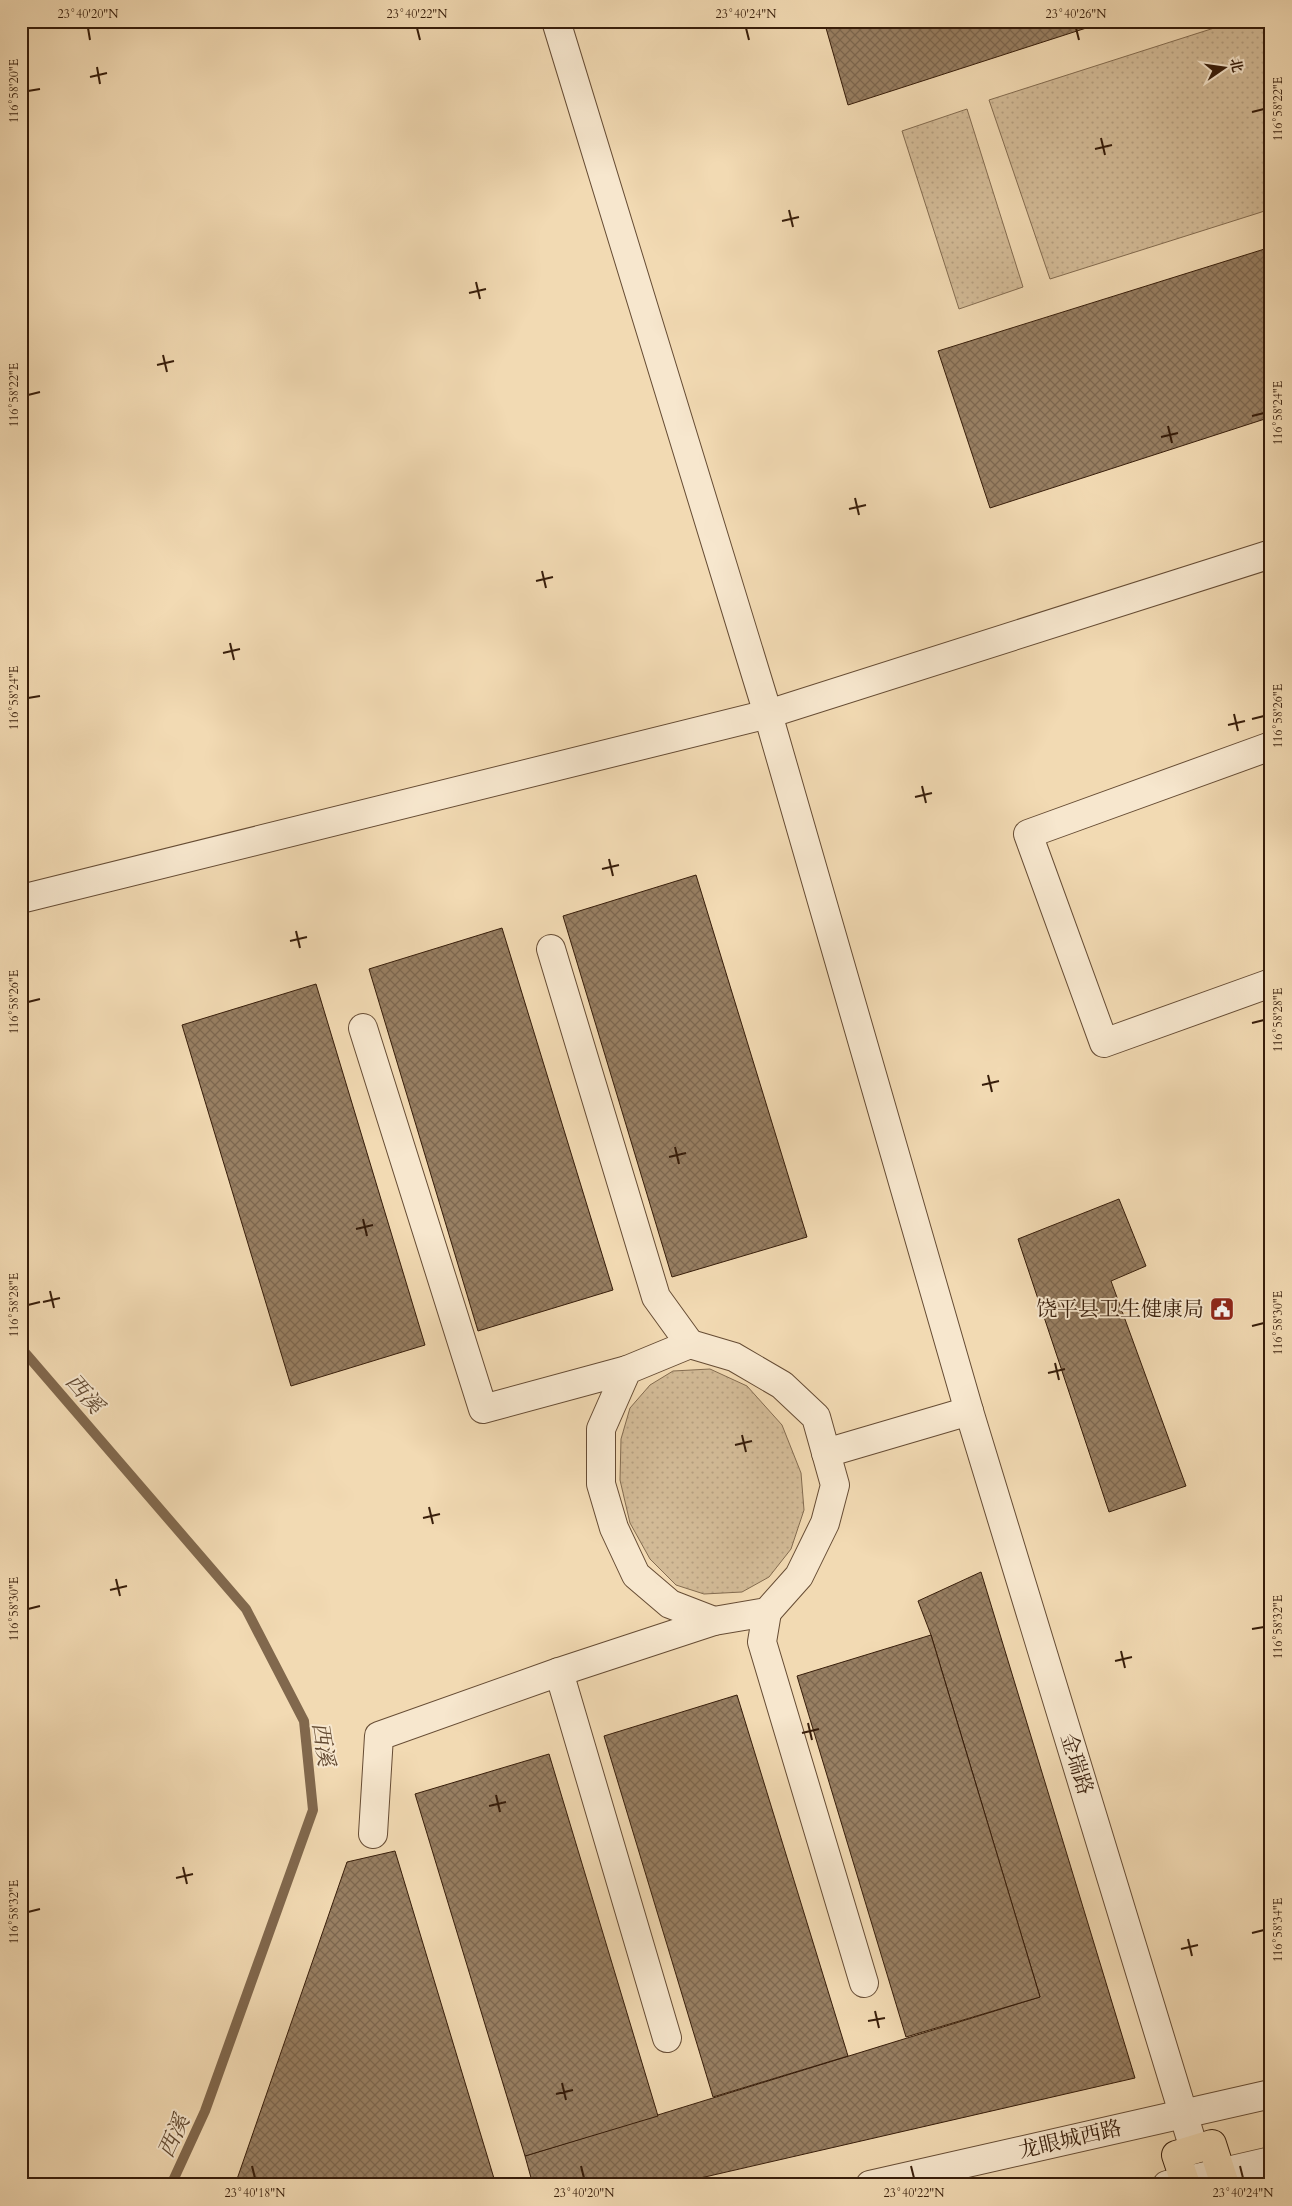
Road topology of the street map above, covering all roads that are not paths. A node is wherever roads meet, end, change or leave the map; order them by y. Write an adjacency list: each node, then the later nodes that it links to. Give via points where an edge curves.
1 (556, 21): 3 (street, 金瑞路)
2 (1271, 554): 3 (street)
3 (768, 714): 5 (street); 11 (street, 金瑞路)
4 (1271, 746): 7 (street, via 1028,834 1104,1043)
5 (21, 899)
6 (550, 949): 9 (street, via 656,1297)
7 (1271, 983)
8 (363, 1028): 10 (street, via 483,1409)
9 (690, 1344): 10 (street); 12 (street, via 734,1357 782,1385 816,1417)
10 (627, 1370): 14 (street, via 601,1429 601,1484 614,1528 636,1575 670,1604)
11 (969, 1411): 12 (street); 20 (street, 金瑞路)
12 (826, 1453): 13 (street, via 836,1485 825,1523 799,1576)
13 (767, 1612): 14 (street); 17 (street, via 762,1642)
14 (714, 1621): 15 (street)
15 (559, 1672): 16 (street, via 379,1736); 18 (street)
16 (373, 1834)
17 (864, 1983)
18 (667, 2038)
19 (1271, 2094): 22 (street, 龙眼城西路)
20 (1194, 2149): 24 (main road, via 1176,2155); 25 (main road, via 1212,2144)
21 (1271, 2162): 23 (street)
22 (870, 2185)
23 (1167, 2185)
24 (1186, 2185)
25 (1225, 2185)

